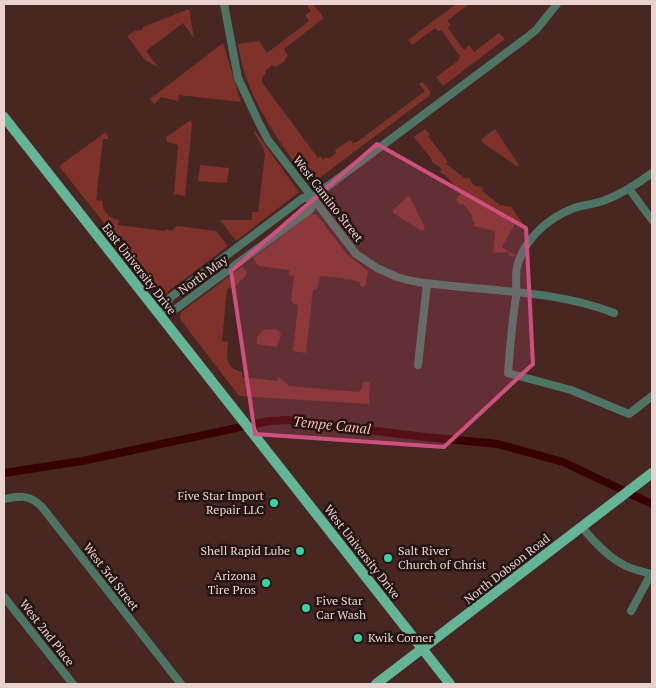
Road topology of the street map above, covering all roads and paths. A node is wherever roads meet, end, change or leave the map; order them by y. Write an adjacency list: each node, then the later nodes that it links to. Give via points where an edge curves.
1 (224, 4): 6 (street, West Camino Street, via 236,70 244,93 268,140)
2 (557, 4): 6 (street, North May, via 526,38)
3 (4, 117): 11 (main road, East University Drive)
4 (652, 173): 5 (street)
5 (630, 190): 7 (street); 9 (street, via 601,202 574,208 546,224 524,250 517,267)
6 (312, 198): 8 (street, West Camino Street, via 356,254 397,277); 11 (street, North May, via 303,198 178,292); 11 (street, North May, via 311,209 177,308)
7 (652, 220)
8 (427, 284): 9 (street, West Camino Street); 12 (street)
9 (516, 292): 10 (street, West Camino Street, via 581,302); 13 (street, via 508,373 571,390 629,414)
10 (614, 313)
11 (159, 315): 14 (main road, East University Drive)
12 (418, 365)
13 (652, 396)
14 (255, 436): 21 (main road, West University Drive)
15 (652, 473): 17 (main road, North Dobson Road)
16 (4, 499): 23 (street, West 3rd Street, via 27,497 42,507)
17 (582, 527): 18 (street, via 615,559); 21 (main road, North Dobson Road)
18 (652, 574): 20 (street)
19 (4, 597): 22 (street, West 2nd Place)
20 (631, 611)
21 (422, 650): 24 (main road, North Dobson Road); 25 (main road, West University Drive)
22 (73, 684)
23 (181, 684)
24 (376, 684)
25 (450, 684)

